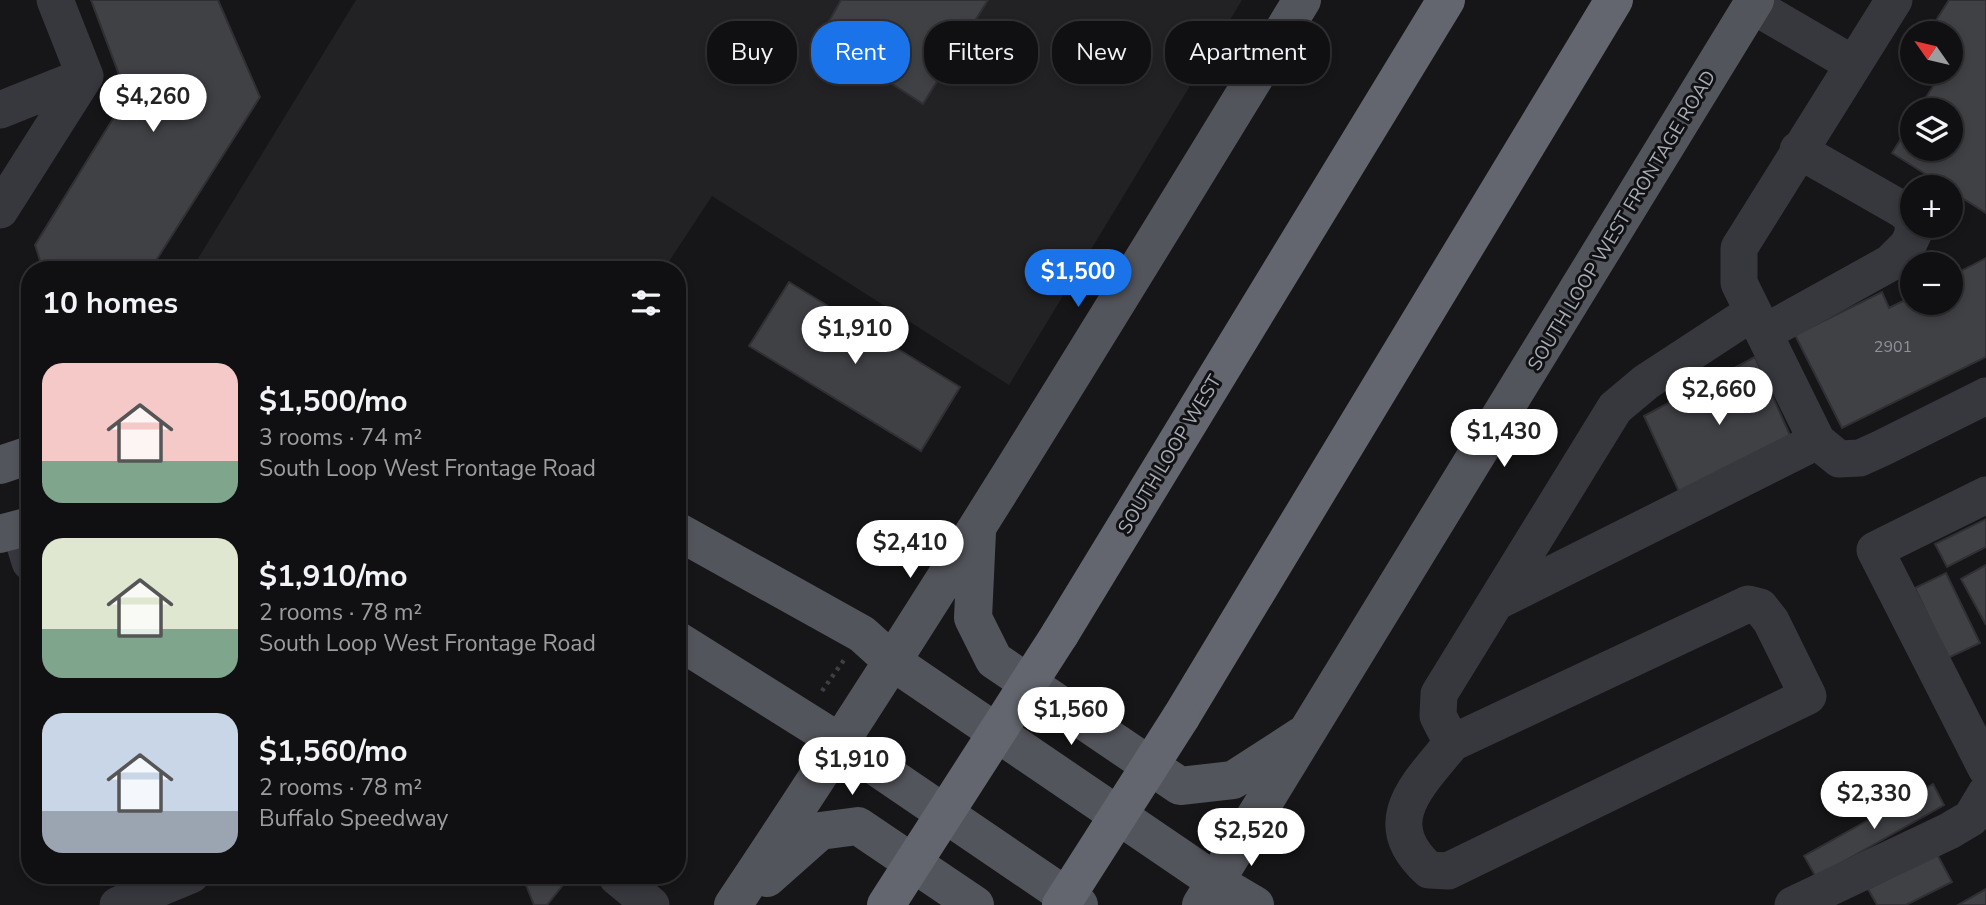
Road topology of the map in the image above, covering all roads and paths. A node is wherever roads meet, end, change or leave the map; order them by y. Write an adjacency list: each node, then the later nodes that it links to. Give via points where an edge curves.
1 (55, 0): 10 (lane)
2 (1302, 0): 24 (main road)
3 (1427, 0): 11 (highway)
4 (1446, 0): 11 (highway, SOUTH LOOP WEST)
5 (1614, 0): 17 (highway)
6 (1641, 0): 17 (highway)
7 (1894, 0): 9 (lane)
8 (1753, 2): 9 (lane); 31 (main road, SOUTH LOOP WEST FRONTAGE ROAD)
9 (1853, 64): 13 (lane)
10 (85, 76): 12 (lane); 15 (lane)
11 (1381, 105): 42 (highway, SOUTH LOOP WEST, bridge, via 1060,634)
12 (0, 110)
13 (1798, 150): 14 (lane); 18 (lane, via 1739,248 1739,283)
14 (1900, 208)
15 (0, 211)
16 (1911, 238): 18 (lane, via 1890,263)
17 (1460, 254): 44 (highway, bridge, via 1181,718)
18 (1758, 322): 20 (lane); 26 (lane, via 1646,382 1615,408)
19 (1986, 396): 20 (lane, via 1860,458 1839,459)
20 (1817, 442): 26 (lane)
21 (21, 458): 22 (main road)
22 (0, 465)
23 (1986, 495): 34 (lane, via 1875,550)
24 (977, 530): 29 (main road); 31 (main road, via 973,618 994,660 1180,786 1233,780)
25 (686, 536): 29 (main road, via 862,634)
26 (1496, 602): 33 (lane, via 1439,694 1438,716)
27 (686, 646): 32 (main road)
28 (845, 659): 30 (path)
29 (893, 663): 32 (main road); 38 (main road)
30 (822, 691)
31 (1311, 730): 38 (main road, SOUTH LOOP WEST FRONTAGE ROAD)
32 (842, 743): 41 (main road); 45 (main road)
33 (1452, 743): 33 (lane, via 1748,604 1760,607 1771,621 1808,696 1448,871 1429,870 1413,856 1402,824 1406,804)
34 (1986, 768)
35 (1986, 793): 47 (lane, via 1971,818 1949,831)
36 (169, 884): 39 (lane)
37 (626, 884): 40 (lane)
38 (1209, 893): 46 (main road)
39 (118, 905)
40 (651, 905)
41 (735, 905): 43 (main road, via 820,831 858,827)
42 (886, 905)
43 (975, 905)
44 (1061, 905)
45 (1079, 905)
46 (1255, 905)
47 (1793, 905)

